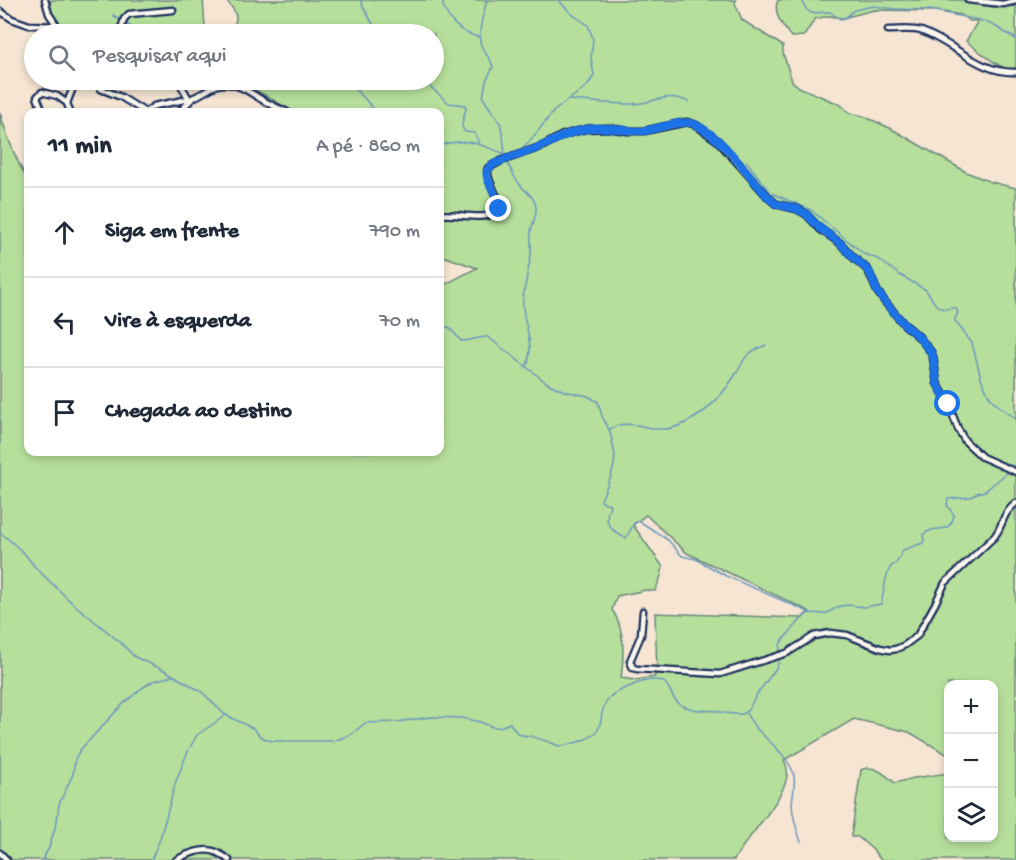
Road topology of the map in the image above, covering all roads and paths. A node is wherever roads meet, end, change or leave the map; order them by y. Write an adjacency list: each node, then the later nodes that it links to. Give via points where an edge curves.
1 (45, 0): 7 (street)
2 (969, 0): 3 (street, via 1003,4)
3 (1016, 1)
4 (173, 10): 8 (street, via 129,14)
5 (0, 11): 6 (street)
6 (24, 24)
7 (56, 24)
8 (123, 24)
9 (888, 30): 10 (street, via 918,31 981,63)
10 (1016, 72)
11 (72, 90): 17 (street)
12 (104, 90): 20 (street)
13 (183, 90): 16 (street)
14 (208, 90): 16 (street)
15 (247, 90): 23 (street)
16 (191, 99): 21 (street); 22 (street)
17 (67, 103): 18 (street, via 42,92 37,97); 19 (street)
18 (41, 108)
19 (69, 108)
20 (139, 108)
21 (151, 108)
22 (183, 108)
23 (279, 108)
24 (444, 214): 25 (street, via 495,213 499,204 488,179 488,168 563,135 586,129 644,131 692,123 718,141 776,204 806,214 868,270 885,302 931,352 937,383 965,441 982,457)
25 (1016, 472)
26 (1016, 503): 27 (street, via 1006,512 995,536 945,583 917,636 896,649 830,633 814,636 787,653 720,674 637,669 630,661 641,634)
27 (642, 611)
28 (0, 853): 29 (street)
29 (7, 860)
30 (176, 860): 31 (street, via 192,852 213,850)
31 (229, 860)

